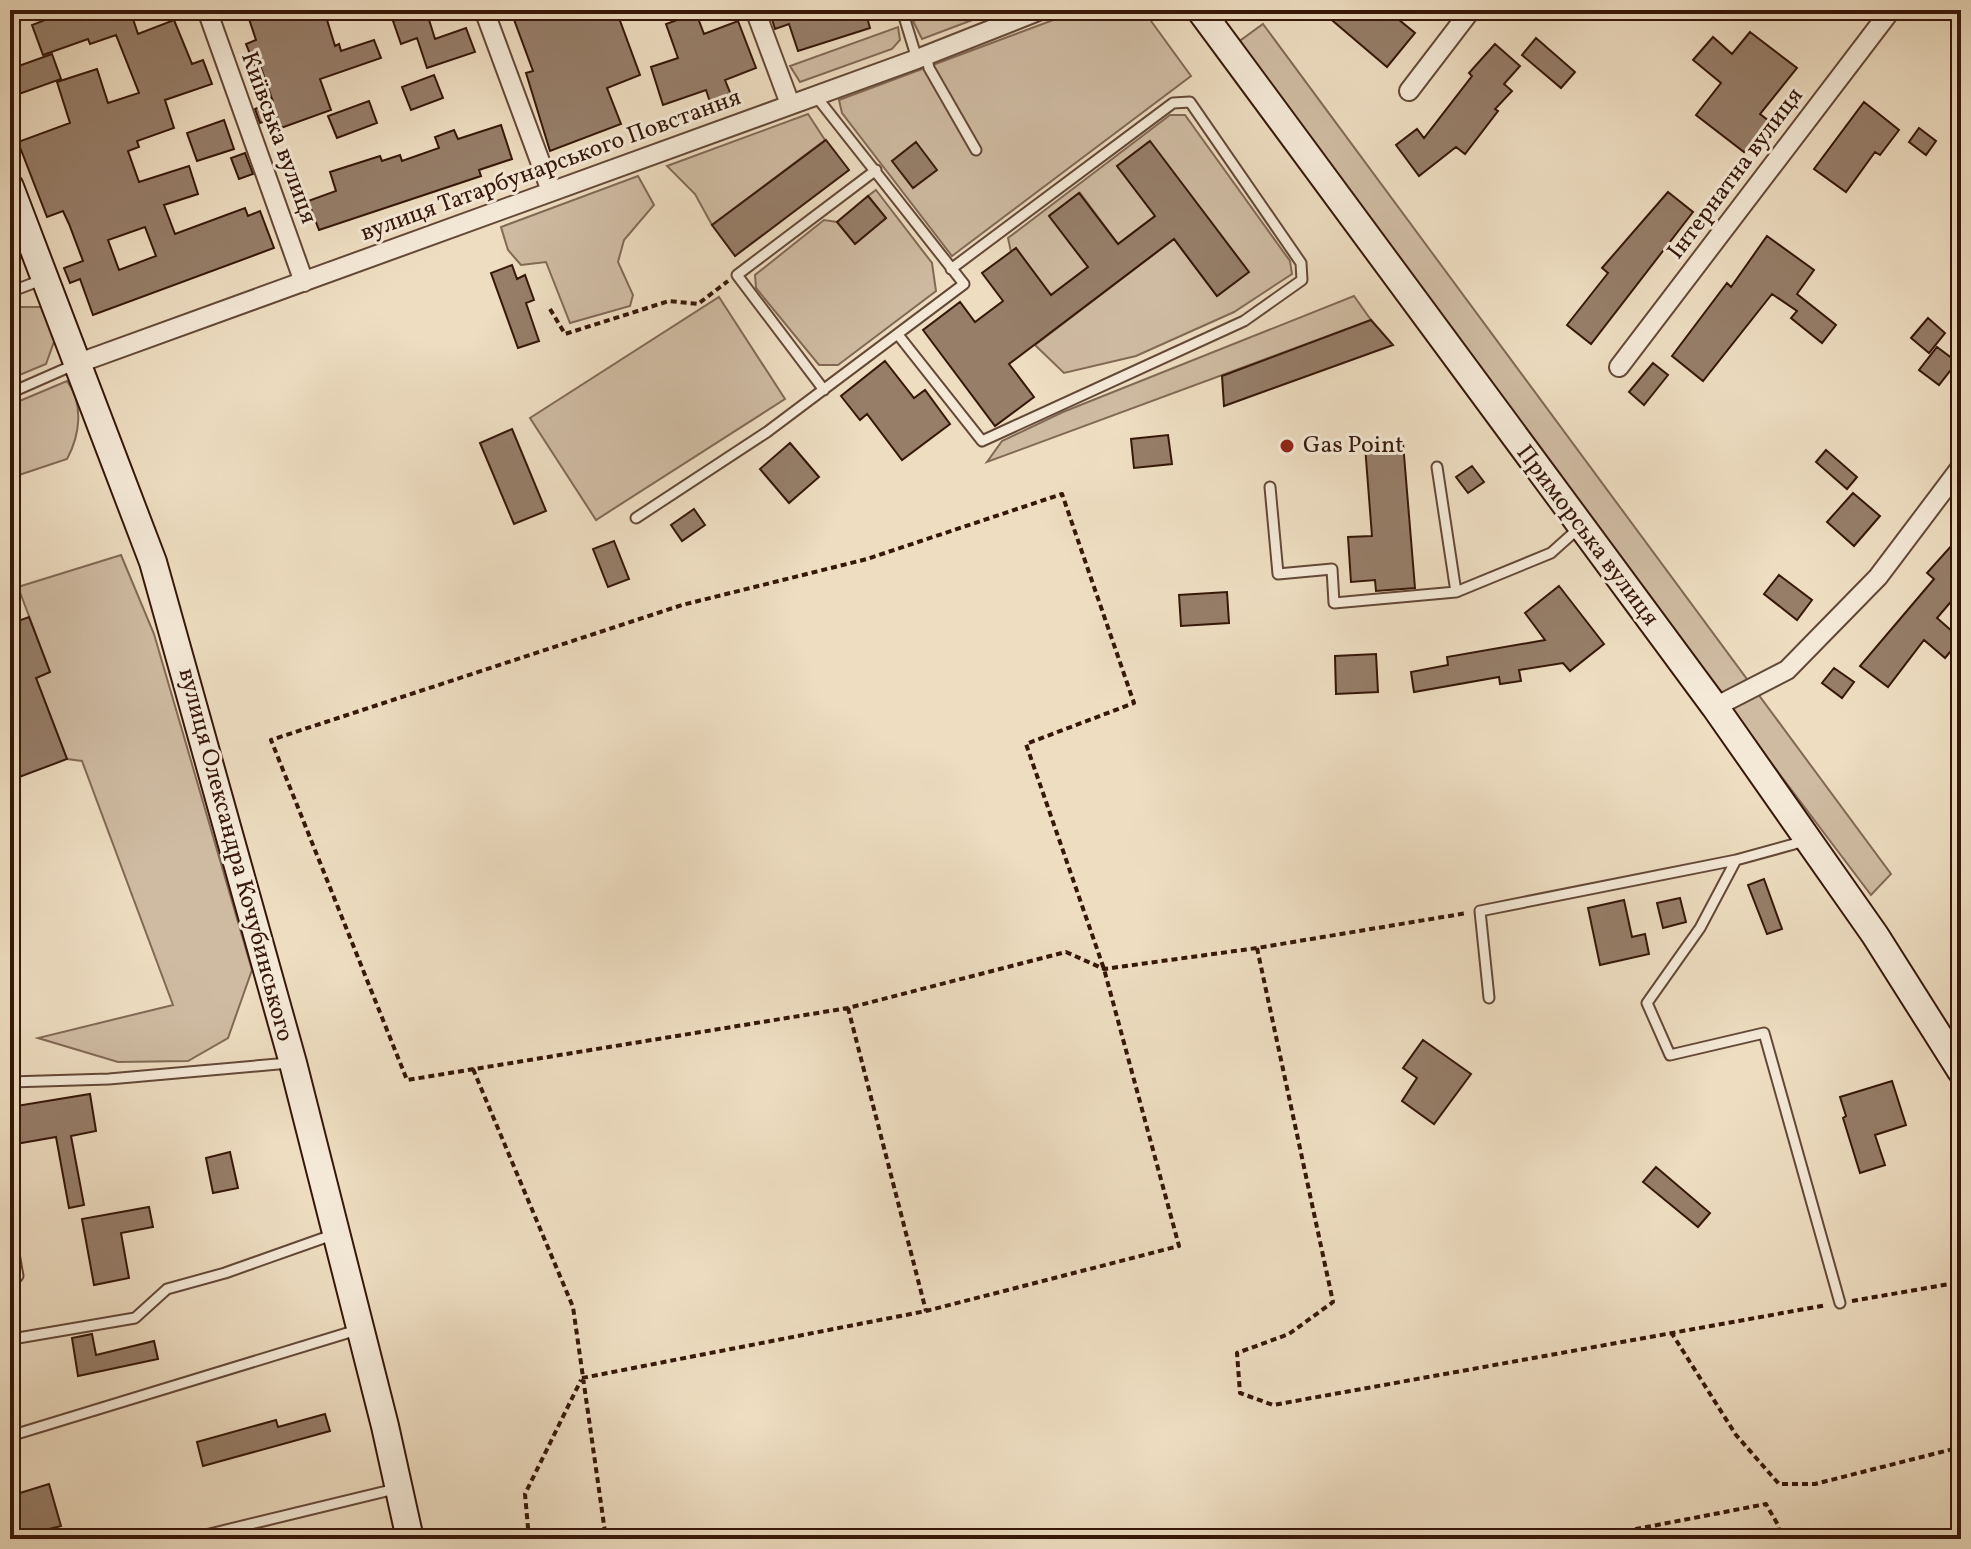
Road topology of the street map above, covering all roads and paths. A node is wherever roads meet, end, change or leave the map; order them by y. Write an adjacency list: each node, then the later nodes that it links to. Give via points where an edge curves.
1 (207, 10): 20 (street, Київська вулиця)
2 (484, 10): 16 (street)
3 (755, 10): 12 (street)
4 (902, 10): 9 (lane)
5 (1041, 10): 9 (street, вулиця Татарбунарського Повстання)
6 (1200, 10): 32 (street, Приморська вулиця)
7 (1471, 10): 10 (street)
8 (1891, 10): 25 (street, Інтернатна вулиця)
9 (922, 57): 11 (street, вулиця Татарбунарського Повстання); 13 (lane)
10 (1409, 91)
11 (815, 95): 12 (street, вулиця Татарбунарського Повстання); 14 (lane)
12 (790, 104): 16 (street, вулиця Татарбунарського Повстання)
13 (976, 150)
14 (876, 170): 17 (lane); 18 (lane)
15 (10, 187): 19 (street, вулиця Олександра Кочубинського)
16 (551, 191): 20 (street, вулиця Татарбунарського Повстання)
17 (951, 269): 23 (lane, via 964,284); 23 (lane, via 1173,103 1190,102 1301,263 1302,280 1244,321 982,441)
18 (737, 275): 22 (path, via 698,304 669,301 565,334); 26 (lane)
19 (45, 279): 21 (lane); 24 (street, вулиця Олександра Кочубинського)
20 (304, 282): 24 (street, вулиця Татарбунарського Повстання)
21 (10, 292)
22 (550, 309)
23 (899, 336): 26 (lane)
24 (76, 364): 27 (lane); 43 (street, вулиця Олександра Кочубинського, via 153,562)
25 (1619, 367)
26 (824, 390): 31 (lane)
27 (10, 393)
28 (1437, 467): 33 (lane)
29 (1961, 467): 34 (street, via 1878,577 1787,670)
30 (1270, 487): 33 (lane, via 1278,574 1332,569 1334,603)
31 (636, 518)
32 (1580, 527): 33 (lane, via 1551,553); 34 (street, Приморська вулиця)
33 (1456, 592)
34 (1715, 707): 35 (street, Приморська вулиця)
35 (1808, 840): 36 (lane); 42 (street, Приморська вулиця)
36 (1736, 860): 37 (lane); 51 (lane, via 1700,928 1647,1003 1670,1055 1764,1033)
37 (1480, 911): 38 (path); 40 (lane)
38 (1257, 948): 39 (path); 54 (path, via 1333,1302 1289,1334 1237,1353 1240,1393 1273,1405)
39 (1104, 969): 41 (path, via 1066,952); 44 (path, via 1026,744 1134,703 1062,494 867,559 682,605 271,740 407,1080); 52 (path, via 1179,1246)
40 (1489, 998)
41 (848, 1008): 44 (path); 52 (path)
42 (1954, 1039): 45 (street, Приморська вулиця)
43 (293, 1063): 46 (lane); 48 (street, вулиця Олександра Кочубинського)
44 (473, 1069): 56 (path, via 573,1307)
45 (1961, 1071)
46 (10, 1082)
47 (10, 1231): 50 (lane, via 18,1276)
48 (335, 1234): 53 (street, вулиця Олександра Кочубинського); 55 (lane, via 167,1289 135,1318 18,1338)
49 (1961, 1282): 51 (path)
50 (10, 1285)
51 (1840, 1303): 54 (path)
52 (926, 1311): 56 (path)
53 (360, 1329): 57 (lane); 59 (street, вулиця Олександра Кочубинського)
54 (1671, 1332): 58 (path, via 1736,1435 1779,1484 1815,1484)
55 (10, 1333)
56 (582, 1378): 62 (path, via 525,1494); 63 (path)
57 (10, 1436)
58 (1961, 1447)
59 (400, 1488): 60 (lane); 61 (street, вулиця Олександра Кочубинського)
60 (189, 1539)
61 (410, 1539)
62 (529, 1539)
63 (606, 1539)
64 (1607, 1539): 65 (path, via 1766,1504)
65 (1781, 1539)

